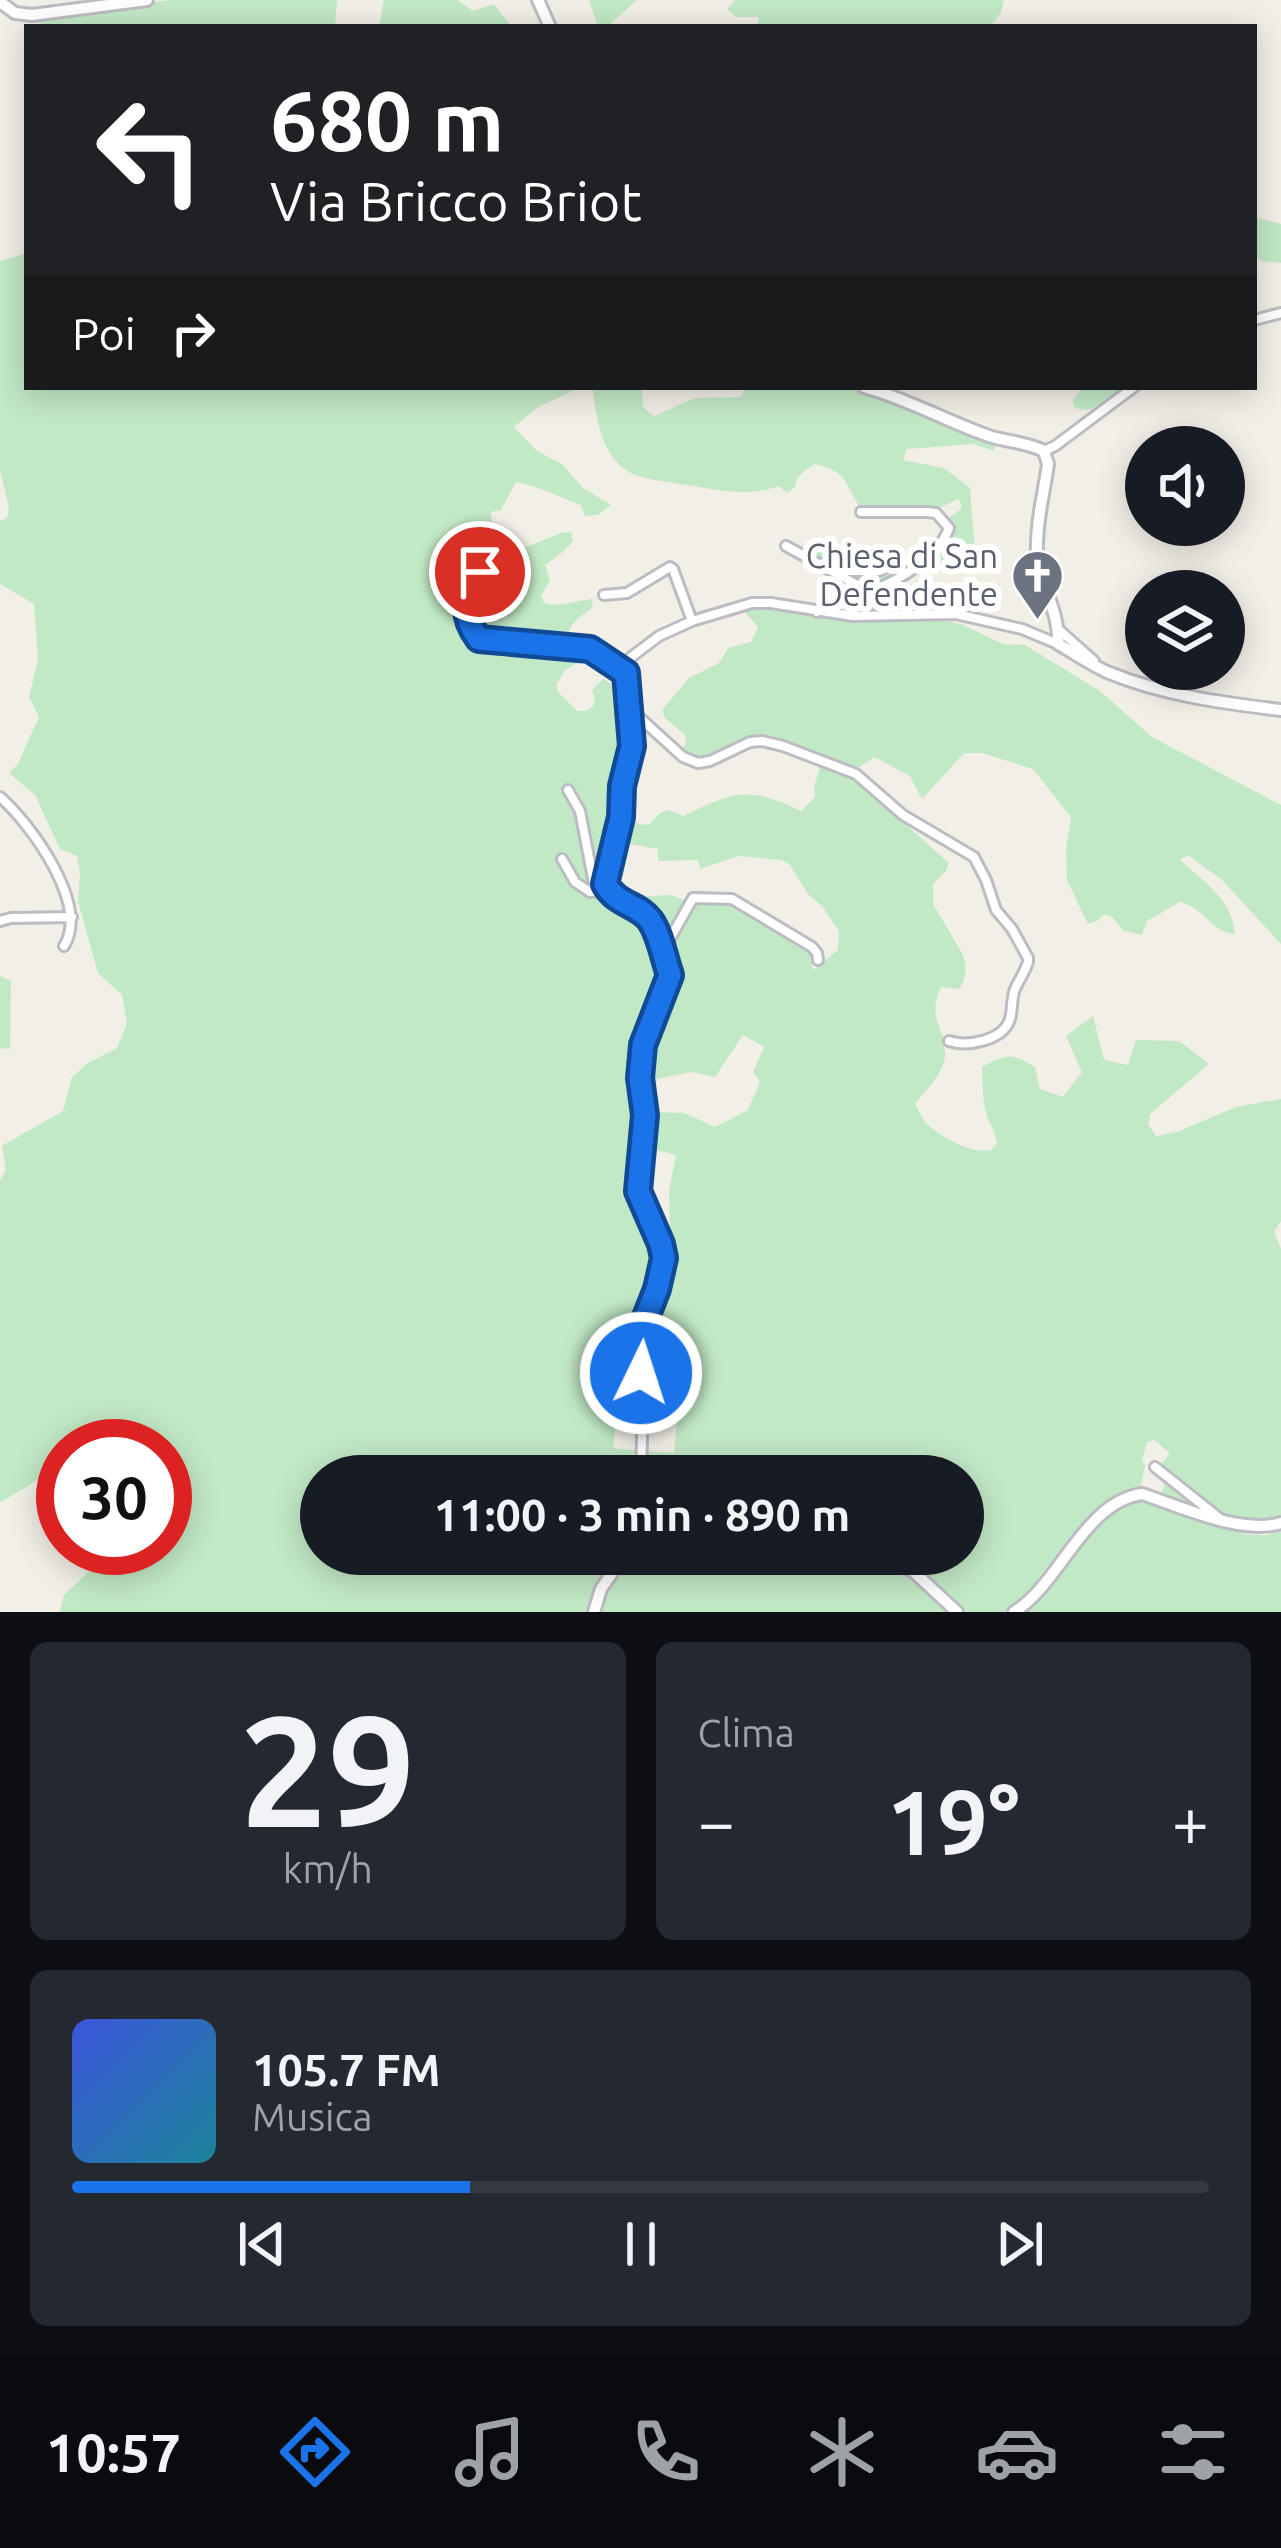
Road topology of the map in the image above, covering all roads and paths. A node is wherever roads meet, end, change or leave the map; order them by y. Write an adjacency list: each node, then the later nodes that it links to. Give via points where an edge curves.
1 (147, 0): 2 (street, via 32,15)
2 (0, 2)
3 (875, 390): 5 (street)
4 (1130, 390): 5 (street)
5 (1043, 452): 15 (street, via 1037,551)
6 (860, 512): 11 (street, via 928,512 949,528 943,544)
7 (496, 542): 18 (street, via 466,596 475,634 590,649)
8 (786, 546): 10 (street)
9 (863, 554): 10 (street, via 892,566)
10 (832, 570): 11 (street)
11 (870, 592): 13 (street, via 861,602)
12 (604, 596): 14 (street, via 627,593 670,567)
13 (816, 612): 14 (street, via 752,603); 16 (street, via 956,614)
14 (692, 621): 18 (street, via 630,658)
15 (1058, 629): 16 (street); 17 (street)
16 (1058, 644): 17 (street)
17 (1104, 670): 19 (street, via 1214,702)
18 (626, 673): 20 (street)
19 (1281, 710)
20 (631, 714): 25 (street, via 605,884); 31 (street, via 698,763 762,741 845,768 974,857 1028,962 1005,1028 974,1044)
21 (568, 790): 24 (street)
22 (0, 797): 26 (street, via 62,881)
23 (562, 859): 24 (street, via 575,882)
24 (597, 891): 25 (street)
25 (612, 895): 29 (street, via 650,921)
26 (72, 917): 27 (street); 28 (street)
27 (0, 921)
28 (64, 946)
29 (662, 952): 30 (street, via 693,898 724,897 812,947); 32 (street, via 670,975 643,1045 640,1078 638,1191 664,1258 637,1340)
30 (818, 960)
31 (949, 1041)
32 (642, 1455)
33 (1156, 1467): 34 (street)
34 (1220, 1519): 35 (street, via 1265,1528); 40 (street, via 1128,1496 1093,1522)
35 (1281, 1523)
36 (611, 1575): 38 (street)
37 (916, 1575): 39 (street)
38 (594, 1612)
39 (957, 1612)
40 (1014, 1612)

